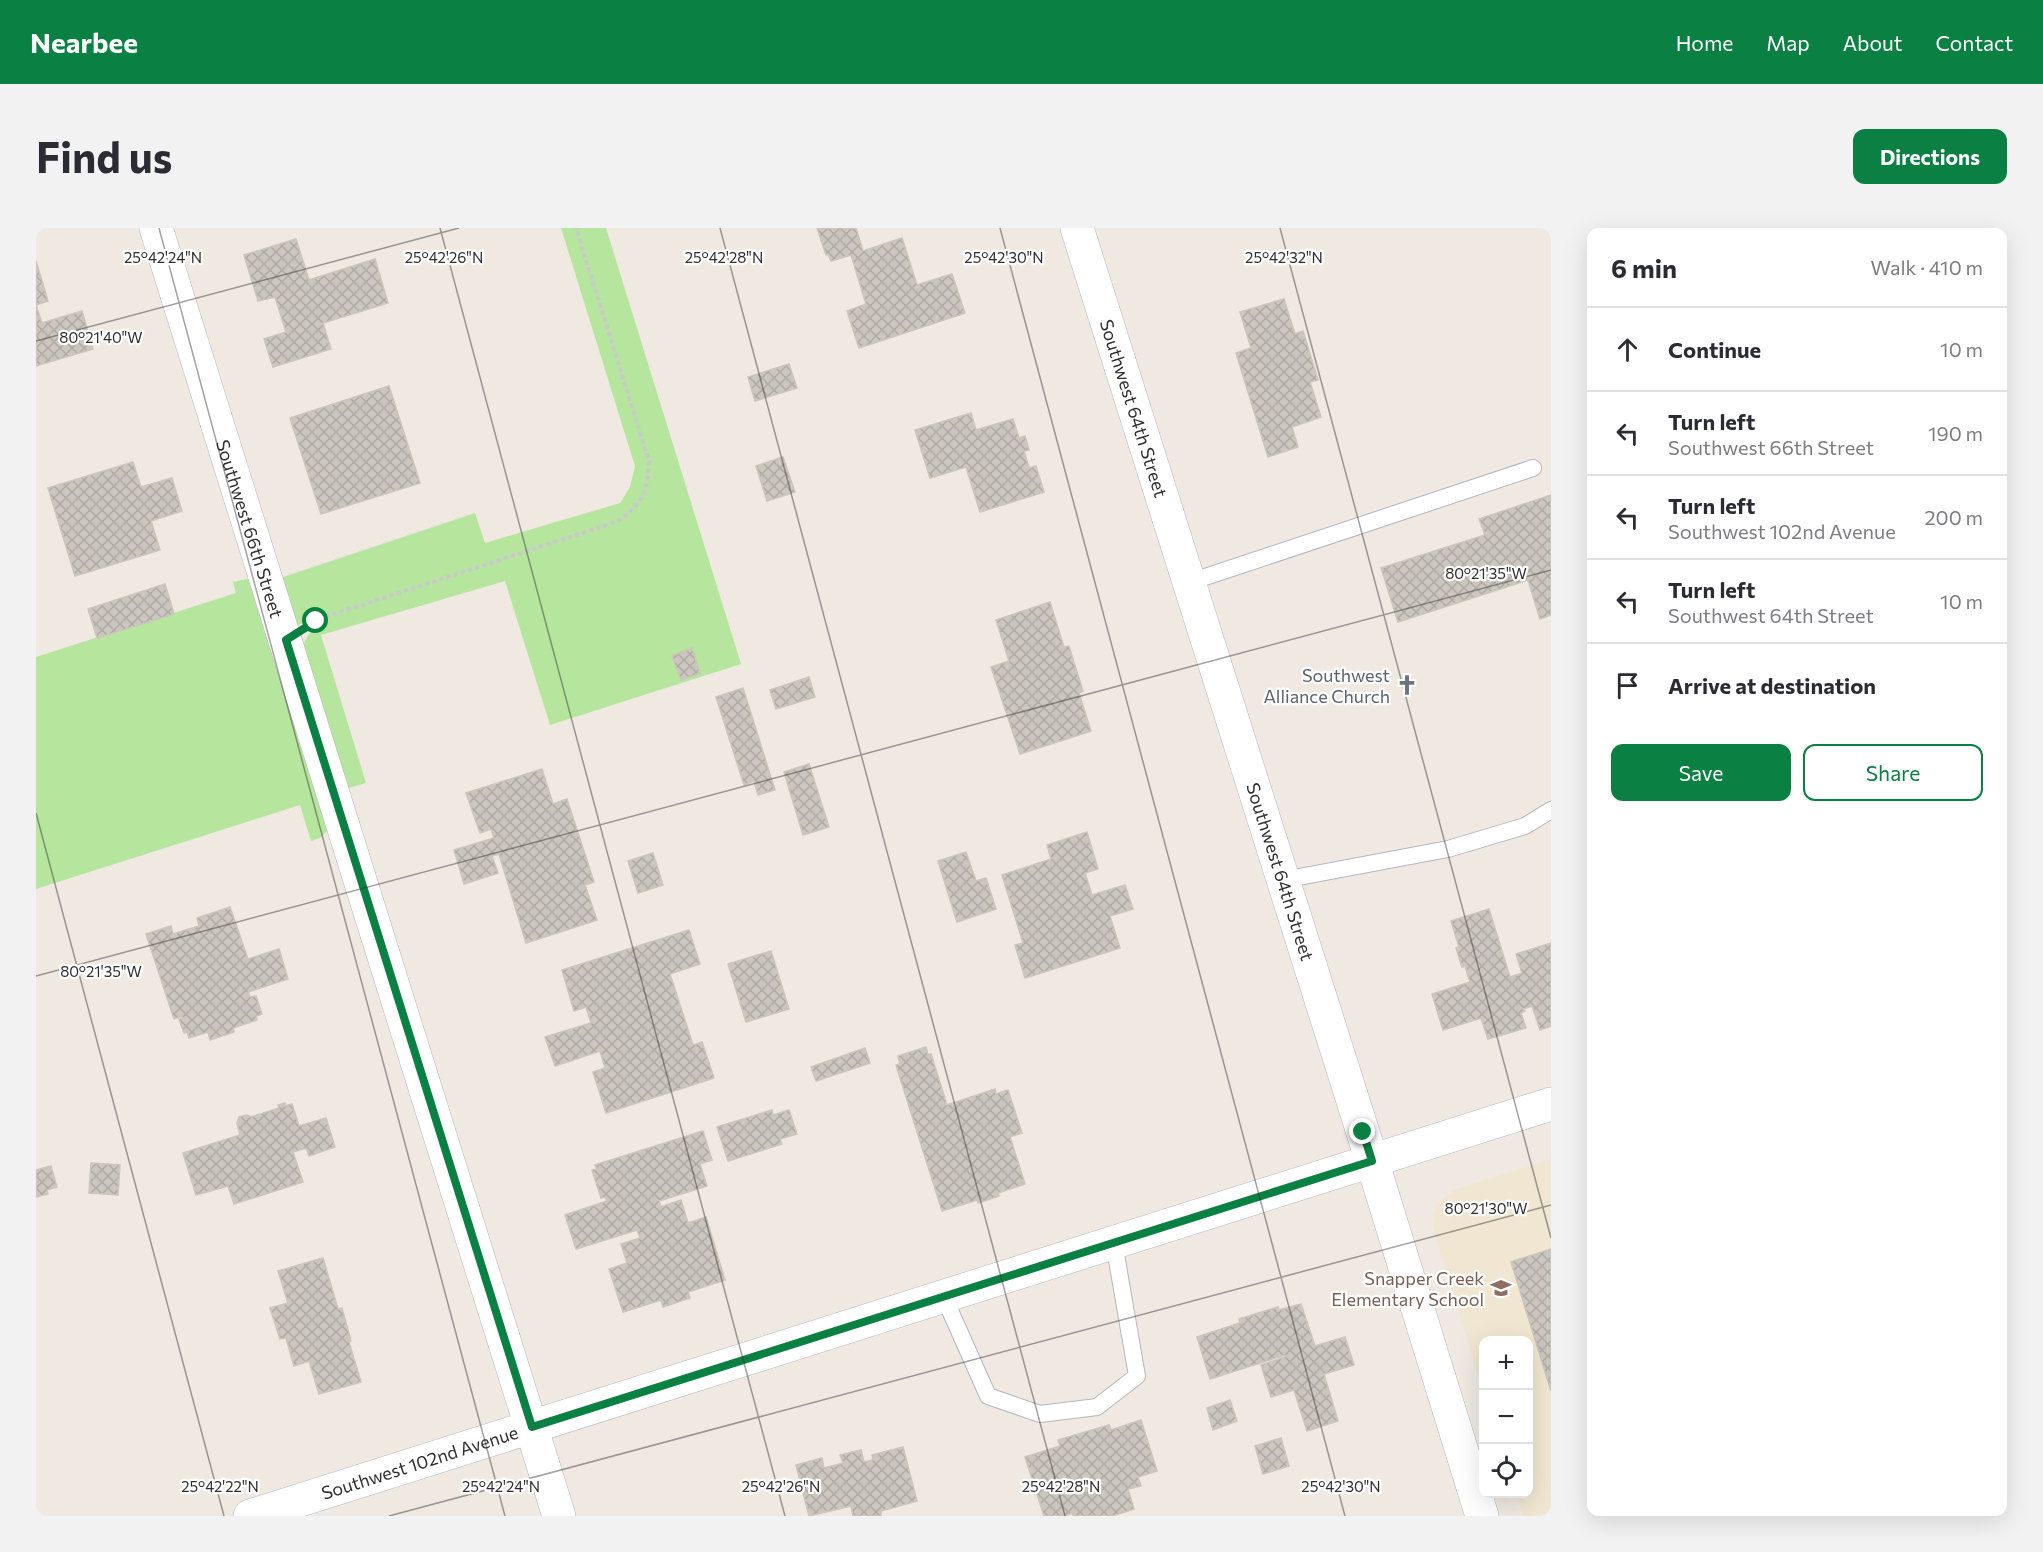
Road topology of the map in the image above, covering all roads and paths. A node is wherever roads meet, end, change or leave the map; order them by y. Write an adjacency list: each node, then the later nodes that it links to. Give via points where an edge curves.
1 (156, 228): 6 (street, Southwest 66th Street)
2 (576, 228): 6 (path, via 649,461 649,483 642,498 631,513 616,522 328,616)
3 (1077, 228): 5 (street, Southwest 64th Street)
4 (1533, 468): 5 (lane)
5 (1190, 582): 8 (street, Southwest 64th Street)
6 (286, 640): 13 (street, Southwest 66th Street)
7 (1551, 810): 8 (lane, via 1525,826 1448,849)
8 (1282, 880): 10 (street, Southwest 64th Street)
9 (1551, 1104): 10 (street, Southwest 102nd Avenue)
10 (1372, 1161): 11 (street, Southwest 102nd Avenue); 16 (street, Southwest 64th Street)
11 (1114, 1243): 12 (street, Southwest 102nd Avenue); 12 (lane, via 1137,1376 1096,1407 1040,1414 988,1396)
12 (944, 1297): 13 (street, Southwest 102nd Avenue)
13 (532, 1427): 14 (street, Southwest 102nd Avenue); 15 (street, Southwest 66th Street)
14 (250, 1516)
15 (559, 1516)
16 (1482, 1516)

